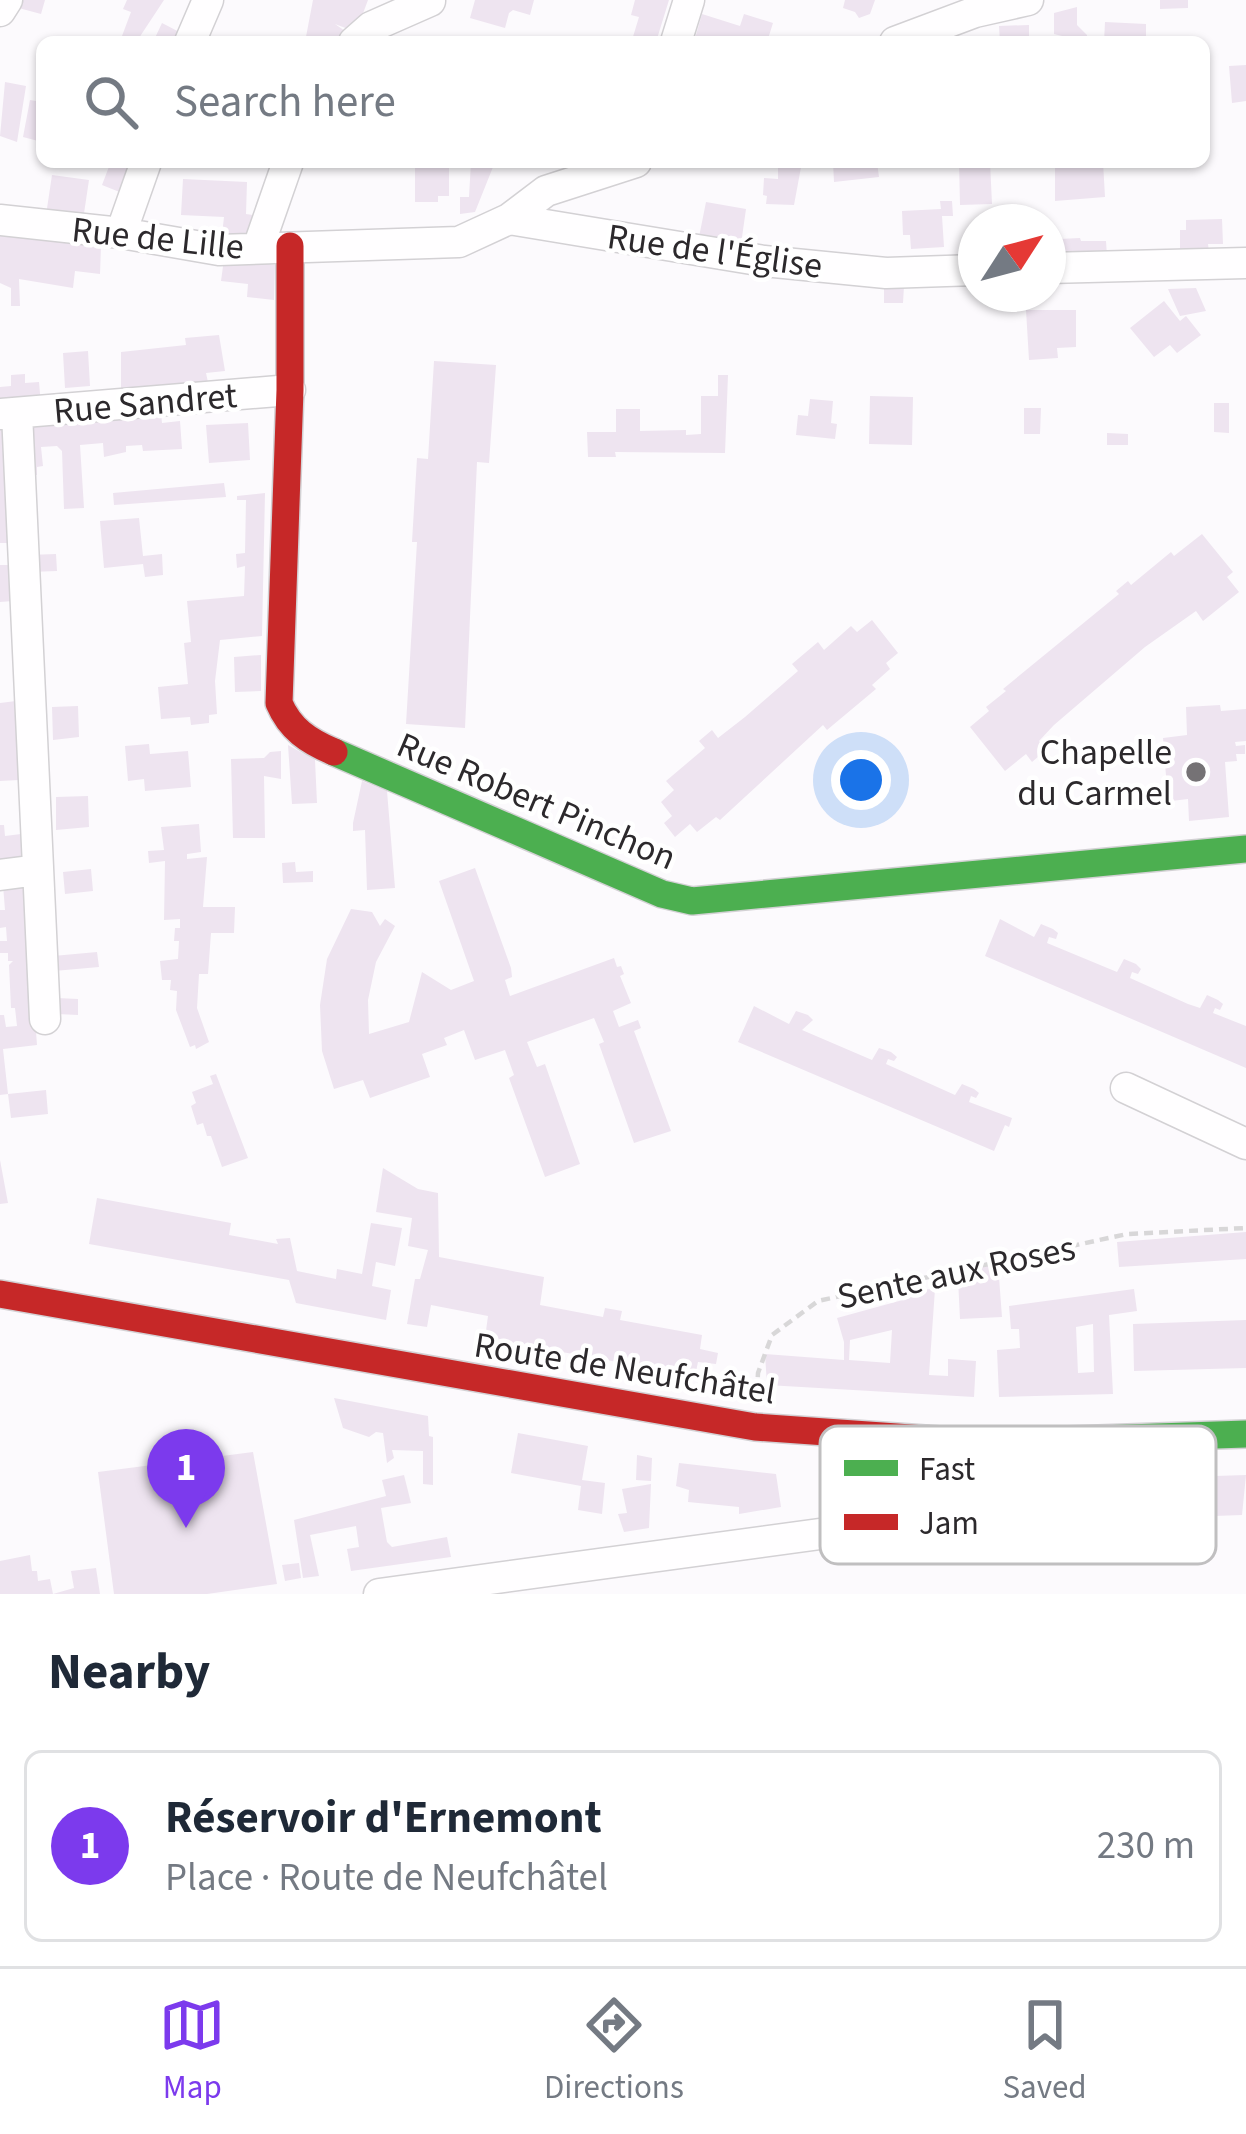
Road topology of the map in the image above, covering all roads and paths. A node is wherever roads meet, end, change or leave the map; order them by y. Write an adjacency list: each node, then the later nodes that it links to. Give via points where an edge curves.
1 (7, 0): 6 (street)
2 (208, 0): 7 (street)
3 (688, 0): 9 (street)
4 (430, 1): 8 (street)
5 (1014, 2): 10 (street)
6 (0, 11)
7 (193, 36)
8 (361, 36)
9 (678, 36)
10 (911, 36)
11 (144, 168): 16 (street)
12 (286, 168): 18 (street)
13 (617, 168): 14 (street, via 546,191)
14 (509, 219): 17 (street, Rue de Lille, via 459,242); 21 (street, Rue de l'Église, via 764,261)
15 (0, 220): 16 (street, Rue de Lille)
16 (121, 233): 18 (street, Rue de Lille, via 219,250)
17 (290, 247): 18 (street, Rue de Lille); 22 (street, Rue Robert Pinchon)
18 (258, 248)
19 (1246, 263): 20 (street)
20 (1066, 268)
21 (958, 271)
22 (290, 390): 23 (street, Rue Sandret); 24 (street, Rue Robert Pinchon, via 279,703 286,720 324,748 692,902)
23 (9, 414): 25 (street)
24 (1246, 849)
25 (38, 870): 26 (street); 27 (street)
26 (0, 875)
27 (45, 1019)
28 (1126, 1088): 29 (street)
29 (1246, 1144)
30 (1246, 1228): 32 (path, Sente aux Roses, via 1127,1234 818,1301 772,1335 758,1373)
31 (0, 1294): 32 (street, Route de Neufchâtel)
32 (755, 1427): 33 (street, Route de Neufchâtel)
33 (820, 1432)
34 (1246, 1434): 35 (street, Route de Neufchâtel)
35 (1216, 1435)
36 (820, 1534): 37 (street)
37 (379, 1594)

